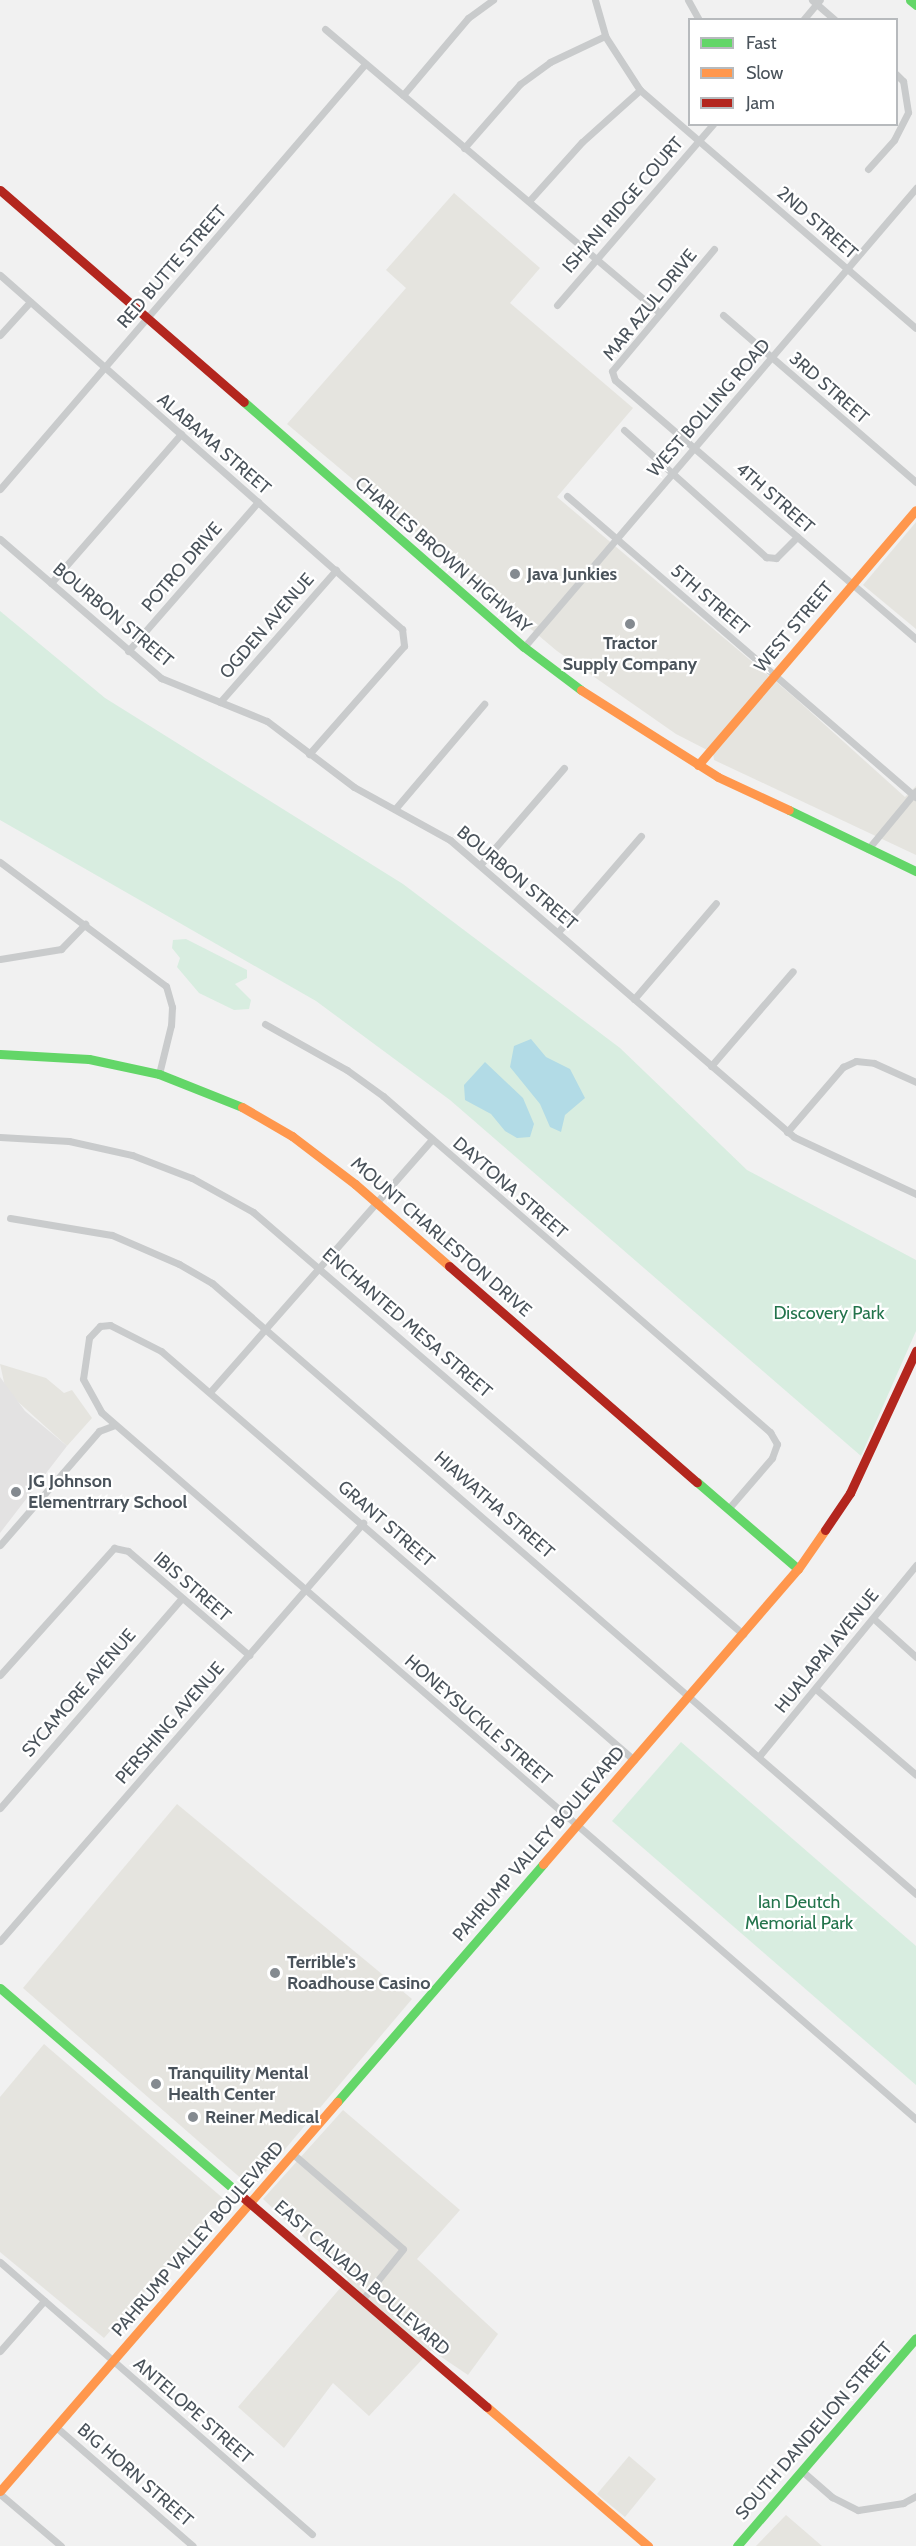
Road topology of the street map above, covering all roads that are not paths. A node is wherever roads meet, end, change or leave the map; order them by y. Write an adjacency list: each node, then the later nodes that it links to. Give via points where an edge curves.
1 (493, 0): 15 (street, via 468,18)
2 (595, 0): 11 (street, 2ND STREET)
3 (688, 0): 7 (street)
4 (910, 0): 6 (main road)
5 (816, 1): 8 (street); 9 (street)
6 (916, 5)
7 (698, 18)
8 (804, 18)
9 (833, 18)
10 (325, 29): 12 (street)
11 (605, 36): 14 (street, 2ND STREET); 18 (street, via 550,62 520,84)
12 (365, 64): 15 (street); 31 (street, RED BUTTE STREET)
13 (898, 75): 19 (street, via 903,81 908,112 894,140)
14 (640, 90): 17 (street, 2ND STREET); 22 (street, via 582,142)
15 (403, 95): 18 (street)
16 (711, 126): 17 (street, ISHANI RIDGE COURT)
17 (698, 141): 24 (street, ISHANI RIDGE COURT); 25 (street, 2ND STREET)
18 (464, 148): 22 (street)
19 (868, 169)
20 (916, 188): 25 (street, WEST BOLLING ROAD)
21 (0, 190): 31 (main road, CHARLES BROWN HIGHWAY)
22 (529, 201): 24 (street)
23 (714, 249): 29 (street, MAR AZUL DRIVE)
24 (597, 259): 28 (street, ISHANI RIDGE COURT); 29 (street)
25 (847, 269): 32 (street, 2ND STREET); 34 (street, WEST BOLLING ROAD)
26 (0, 275): 27 (street, ALABAMA STREET)
27 (30, 302): 33 (street); 35 (street, ALABAMA STREET)
28 (557, 305)
29 (660, 314): 36 (street, MAR AZUL DRIVE, via 612,371)
30 (723, 315): 34 (street, 3RD STREET)
31 (147, 318): 35 (street, RED BUTTE STREET); 53 (main road, CHARLES BROWN HIGHWAY)
32 (916, 328)
33 (0, 335)
34 (772, 358): 39 (street, WEST BOLLING ROAD); 41 (street, 3RD STREET)
35 (105, 369): 38 (street, ALABAMA STREET); 42 (street, RED BUTTE STREET)
36 (615, 380): 39 (street, 4TH STREET)
37 (624, 430): 40 (street)
38 (180, 434): 44 (street, ALABAMA STREET); 50 (street)
39 (694, 449): 40 (street, WEST BOLLING ROAD); 46 (street, 4TH STREET)
40 (673, 473): 46 (street, via 766,557 776,558); 48 (street, WEST BOLLING ROAD)
41 (916, 482)
42 (0, 489)
43 (567, 496): 48 (street, 5TH STREET)
44 (258, 502): 49 (street, ALABAMA STREET); 54 (street, POTRO DRIVE)
45 (916, 510): 51 (main road, WEST STREET)
46 (797, 537): 51 (street, 4TH STREET)
47 (0, 539): 50 (street, BOURBON STREET)
48 (617, 539): 53 (street, WEST BOLLING ROAD); 55 (street, 5TH STREET)
49 (336, 570): 56 (street, OGDEN AVENUE); 58 (street, ALABAMA STREET, via 405,636 404,646)
50 (51, 583): 54 (street, BOURBON STREET)
51 (852, 584): 52 (street, 4TH STREET); 55 (main road, WEST STREET)
52 (916, 639)
53 (524, 647): 59 (main road, CHARLES BROWN HIGHWAY, via 603,706)
54 (128, 651): 56 (street, BOURBON STREET, via 161,678)
55 (775, 675): 59 (main road, WEST STREET); 61 (street, 5TH STREET)
56 (220, 702): 58 (street, BOURBON STREET, via 267,722)
57 (484, 704): 62 (street)
58 (309, 754): 62 (street, BOURBON STREET)
59 (698, 765): 64 (main road, CHARLES BROWN HIGHWAY)
60 (564, 768): 66 (street)
61 (915, 794): 64 (street)
62 (395, 809): 66 (street, BOURBON STREET, via 450,840)
63 (641, 836): 70 (street)
64 (868, 849): 67 (main road, CHARLES BROWN HIGHWAY)
65 (0, 862): 69 (street)
66 (481, 864): 70 (street, BOURBON STREET)
67 (916, 871)
68 (716, 903): 73 (street)
69 (86, 924): 71 (street, via 61,950); 77 (street, via 155,975 168,991 171,1025)
70 (558, 933): 73 (street, BOURBON STREET)
71 (0, 959)
72 (793, 971): 76 (street)
73 (634, 999): 76 (street, BOURBON STREET)
74 (265, 1024): 81 (street, DAYTONA STREET, via 359,1078)
75 (0, 1054): 77 (main road, MOUNT CHARLESTON DRIVE, via 89,1059)
76 (711, 1066): 79 (street, BOURBON STREET)
77 (159, 1074): 83 (main road, MOUNT CHARLESTON DRIVE, via 238,1105 279,1128)
78 (916, 1082): 79 (street, via 874,1063 856,1060 843,1067)
79 (787, 1132): 82 (street, BOURBON STREET)
80 (0, 1137): 85 (street, ENCHANTED MESA STREET, via 69,1141 162,1165 253,1212)
81 (431, 1140): 83 (street); 92 (street, DAYTONA STREET, via 770,1432 777,1444 772,1458)
82 (916, 1194)
83 (376, 1203): 85 (street); 92 (main road, MOUNT CHARLESTON DRIVE)
84 (10, 1218): 87 (street, HIAWATHA STREET, via 96,1231 146,1248 212,1284)
85 (320, 1268): 87 (street); 100 (street, ENCHANTED MESA STREET)
86 (110, 1325): 90 (street, GRANT STREET, via 140,1336); 91 (street, HONEYSUCKLE STREET, via 100,1326 89,1338 83,1372 93,1402)
87 (267, 1329): 90 (street); 105 (street, HIAWATHA STREET)
88 (916, 1351): 89 (main road, PAHRUMP VALLEY BOULEVARD)
89 (914, 1363): 96 (main road, PAHRUMP VALLEY BOULEVARD, via 850,1493)
90 (210, 1392): 93 (street, GRANT STREET)
91 (115, 1425): 94 (street, via 99,1431); 97 (street, HONEYSUCKLE STREET)
92 (729, 1509): 96 (main road, MOUNT CHARLESTON DRIVE)
93 (363, 1523): 97 (street, PERSHING AVENUE); 107 (street, GRANT STREET)
94 (0, 1545)
95 (916, 1565): 99 (street, HUALAPAI AVENUE)
96 (798, 1569): 100 (main road, PAHRUMP VALLEY BOULEVARD)
97 (305, 1589): 101 (street, PERSHING AVENUE); 110 (street, HONEYSUCKLE STREET)
98 (181, 1599): 101 (street, IBIS STREET); 103 (street, IBIS STREET, via 128,1551 114,1548); 109 (street, SYCAMORE AVENUE)
99 (873, 1619): 102 (street); 104 (street, HUALAPAI AVENUE)
100 (743, 1634): 105 (main road, PAHRUMP VALLEY BOULEVARD)
101 (249, 1655): 112 (street, PERSHING AVENUE)
102 (916, 1657)
103 (0, 1675)
104 (817, 1690): 106 (street, HUALAPAI AVENUE); 108 (street)
105 (691, 1694): 106 (street, HIAWATHA STREET); 107 (main road, PAHRUMP VALLEY BOULEVARD)
106 (760, 1755): 111 (street, HIAWATHA STREET)
107 (634, 1760): 110 (main road, PAHRUMP VALLEY BOULEVARD)
108 (916, 1775)
109 (0, 1808)
110 (577, 1826): 114 (street, HONEYSUCKLE STREET); 115 (main road, PAHRUMP VALLEY BOULEVARD)
111 (916, 1894)
112 (0, 1941)
113 (0, 1988): 116 (main road, EAST CALVADA BOULEVARD)
114 (916, 2119)
115 (293, 2154): 116 (main road, PAHRUMP VALLEY BOULEVARD); 118 (street, via 403,2249)
116 (250, 2204): 118 (main road, EAST CALVADA BOULEVARD); 122 (main road, PAHRUMP VALLEY BOULEVARD)
117 (0, 2262): 119 (street, ANTELOPE STREET)
118 (362, 2300): 130 (main road, EAST CALVADA BOULEVARD)
119 (44, 2301): 121 (street); 122 (street, ANTELOPE STREET)
120 (916, 2338): 124 (main road, SOUTH DANDELION STREET)
121 (0, 2351)
122 (113, 2362): 123 (main road, PAHRUMP VALLEY BOULEVARD); 127 (street, ANTELOPE STREET)
123 (56, 2427): 125 (main road, PAHRUMP VALLEY BOULEVARD); 129 (street, BIG HORN STREET)
124 (802, 2471): 126 (street, via 832,2497 858,2511 903,2503); 131 (main road, SOUTH DANDELION STREET)
125 (0, 2492): 128 (street)
126 (916, 2496)
127 (312, 2534)
128 (61, 2546)
129 (194, 2546)
130 (648, 2546)
131 (737, 2546)

